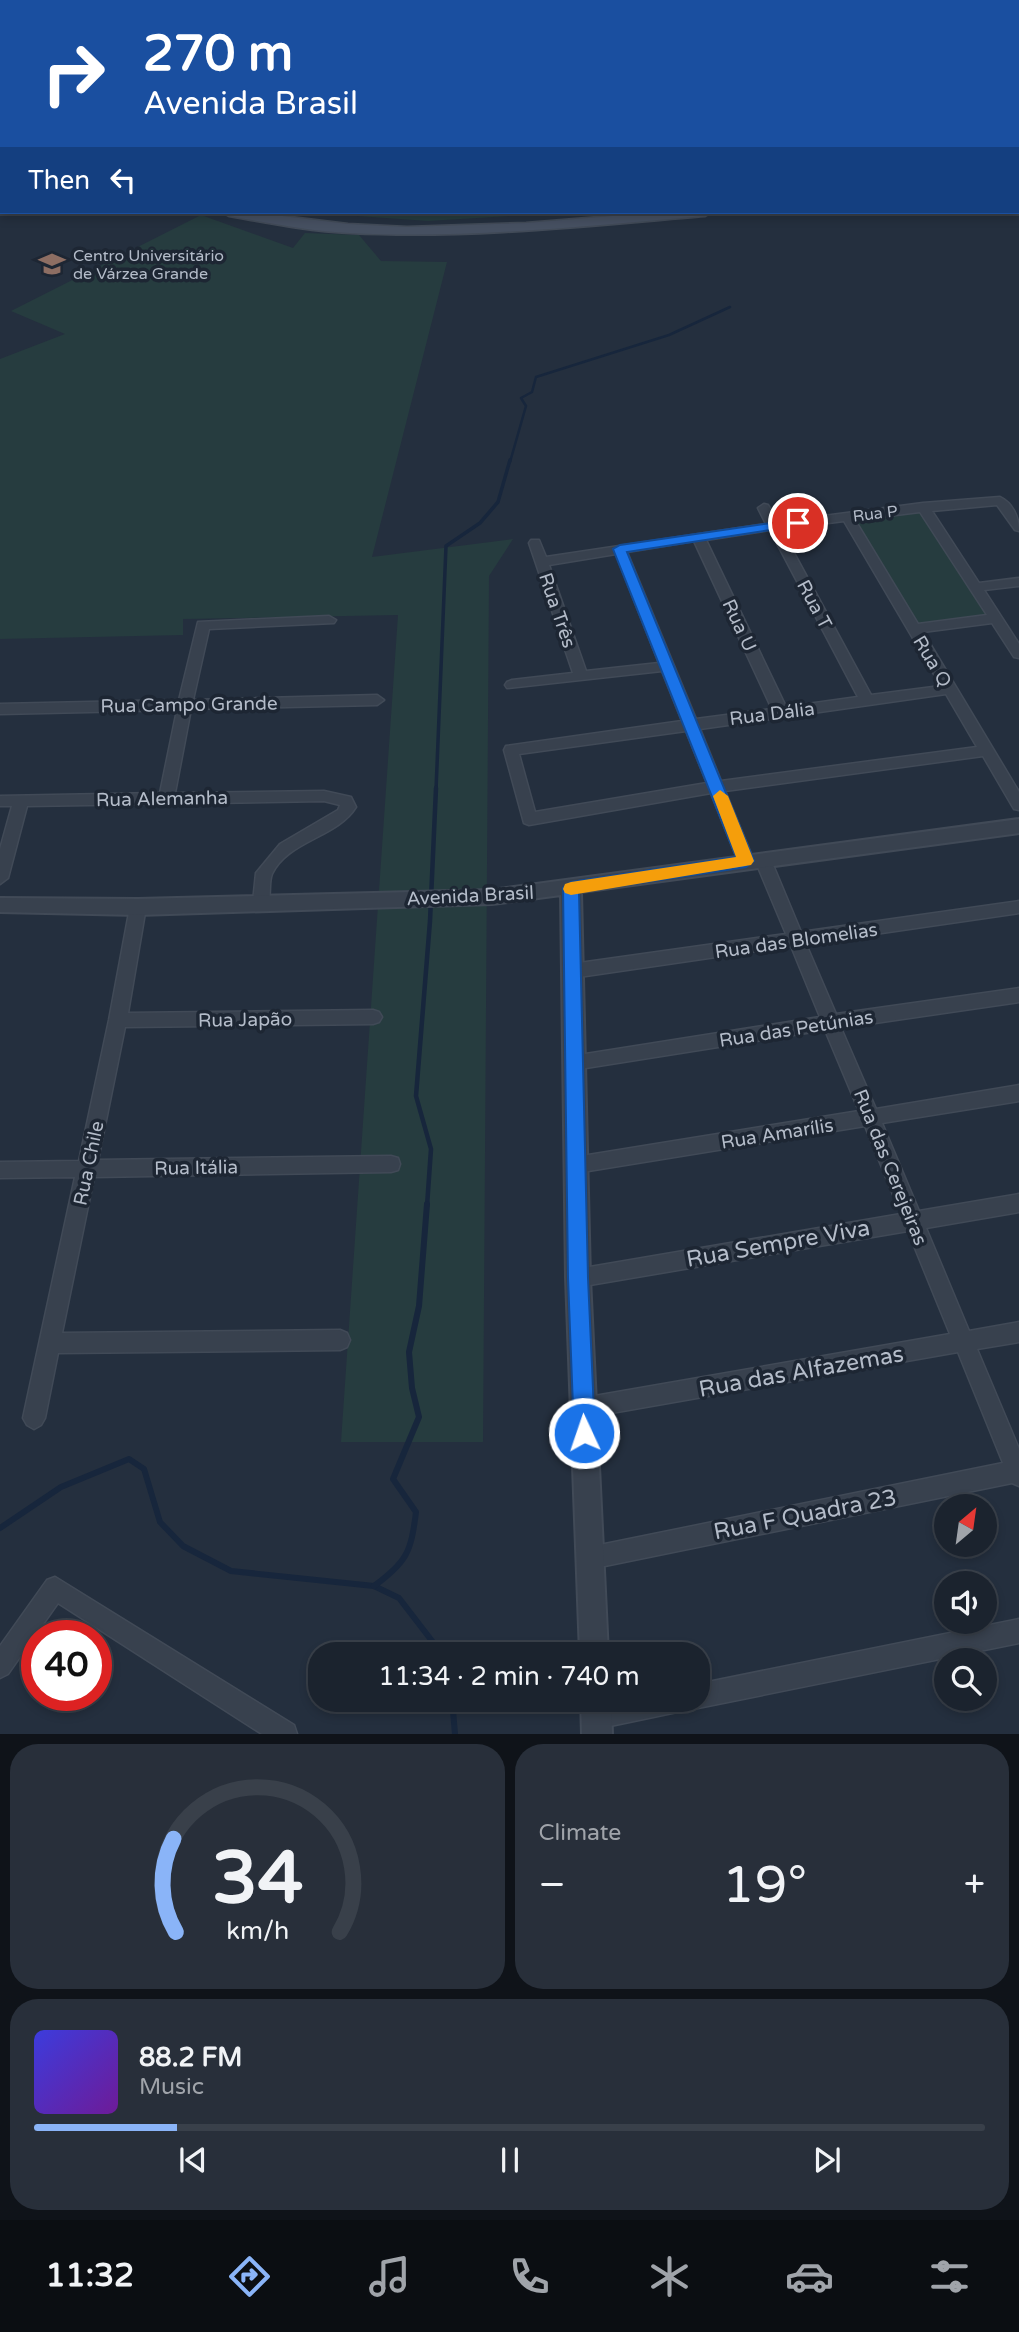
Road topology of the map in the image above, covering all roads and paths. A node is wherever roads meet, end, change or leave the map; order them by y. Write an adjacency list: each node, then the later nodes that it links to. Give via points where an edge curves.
1 (240, 214): 4 (main road, via 288,223 424,233)
2 (279, 214): 3 (main road, via 432,227)
3 (622, 214)
4 (681, 214)
5 (923, 507): 7 (street, Rua P); 9 (street, Rua P, via 1000,501); 15 (street)
6 (764, 508): 8 (street, Rua T)
7 (848, 516): 8 (street, Rua P); 18 (street, Rua Q)
8 (773, 526): 10 (street, Rua P); 25 (street, Rua T)
9 (1019, 527)
10 (699, 538): 12 (street, Rua P); 28 (street, Rua U)
11 (535, 543): 13 (street, Rua Três)
12 (620, 549): 13 (street, Rua P); 20 (street, Rua das Cerejeiras)
13 (542, 562): 21 (street, Rua Três)
14 (1019, 582): 15 (street)
15 (976, 587): 16 (street)
16 (996, 618): 18 (street); 19 (street)
17 (329, 620): 26 (street, via 204,625)
18 (915, 629): 23 (street, Rua Q)
19 (1019, 654)
20 (669, 666): 21 (street); 29 (street, Rua das Cerejeiras)
21 (581, 677): 22 (street)
22 (512, 685)
23 (950, 689): 25 (street, Rua Dália); 30 (street, Rua Q)
24 (377, 700): 26 (street, Rua Campo Grande)
25 (867, 700): 28 (street, Rua Dália)
26 (185, 704): 27 (street, Rua Campo Grande); 32 (street)
27 (0, 709)
28 (781, 712): 29 (street, Rua Dália)
29 (692, 723): 31 (street, Rua das Cerejeiras); 31 (street, Rua Dália, via 511,750 529,819)
30 (986, 751): 31 (street); 35 (street, Rua Q)
31 (717, 787): 37 (street, Rua das Cerejeiras)
32 (167, 797): 34 (street, Rua Alemanha); 40 (street, Rua Alemanha, via 324,796 346,801 343,814 286,848 264,873)
33 (0, 801): 34 (street, Rua Alemanha)
34 (21, 801): 38 (street)
35 (1019, 805)
36 (1019, 825): 37 (street, Avenida Brasil)
37 (754, 860): 39 (street, Avenida Brasil); 44 (street, Rua das Cerejeiras)
38 (0, 878)
39 (571, 888): 40 (street, Avenida Brasil, via 492,897); 45 (street)
40 (261, 902): 42 (street, Avenida Brasil)
41 (0, 905): 42 (street, Avenida Brasil)
42 (138, 907): 48 (street, Rua Chile)
43 (1019, 907): 44 (street, Rua das Blomelias)
44 (798, 940): 45 (street, Rua das Blomelias); 49 (street, Rua das Cerejeiras)
45 (572, 971): 50 (street)
46 (1019, 995): 49 (street, Rua das Petúnias)
47 (373, 1017): 48 (street, Rua Japão)
48 (118, 1020): 55 (street, Rua Chile)
49 (832, 1022): 50 (street, Rua das Petúnias); 52 (street, Rua das Cerejeiras)
50 (573, 1063): 54 (street)
51 (1019, 1093): 52 (street, Rua Amarílis)
52 (871, 1118): 54 (street, Rua Amarílis); 58 (street, Rua das Cerejeiras)
53 (391, 1164): 55 (street, Rua Itália)
54 (576, 1165): 59 (street)
55 (87, 1168): 56 (street, Rua Itália); 62 (street, Rua Chile)
56 (0, 1170)
57 (1019, 1203): 58 (street, Rua Sempre Viva)
58 (912, 1220): 59 (street, Rua Sempre Viva); 63 (street, Rua das Cerejeiras)
59 (578, 1278): 64 (street)
60 (1019, 1332): 63 (street, Rua das Alfazemas)
61 (340, 1340): 62 (street)
62 (50, 1343): 65 (street, Rua Chile)
63 (966, 1343): 64 (street, Rua das Alfazemas); 66 (street, Rua das Cerejeiras)
64 (583, 1408): 67 (street)
65 (34, 1418)
66 (1018, 1472): 67 (street, Rua F Quadra 23)
67 (590, 1558): 69 (street)
68 (1019, 1631): 71 (street)
69 (594, 1642)
70 (0, 1666): 74 (street, via 55,1588)
71 (710, 1694)
72 (616, 1712): 73 (street)
73 (596, 1716)
74 (285, 1734)

